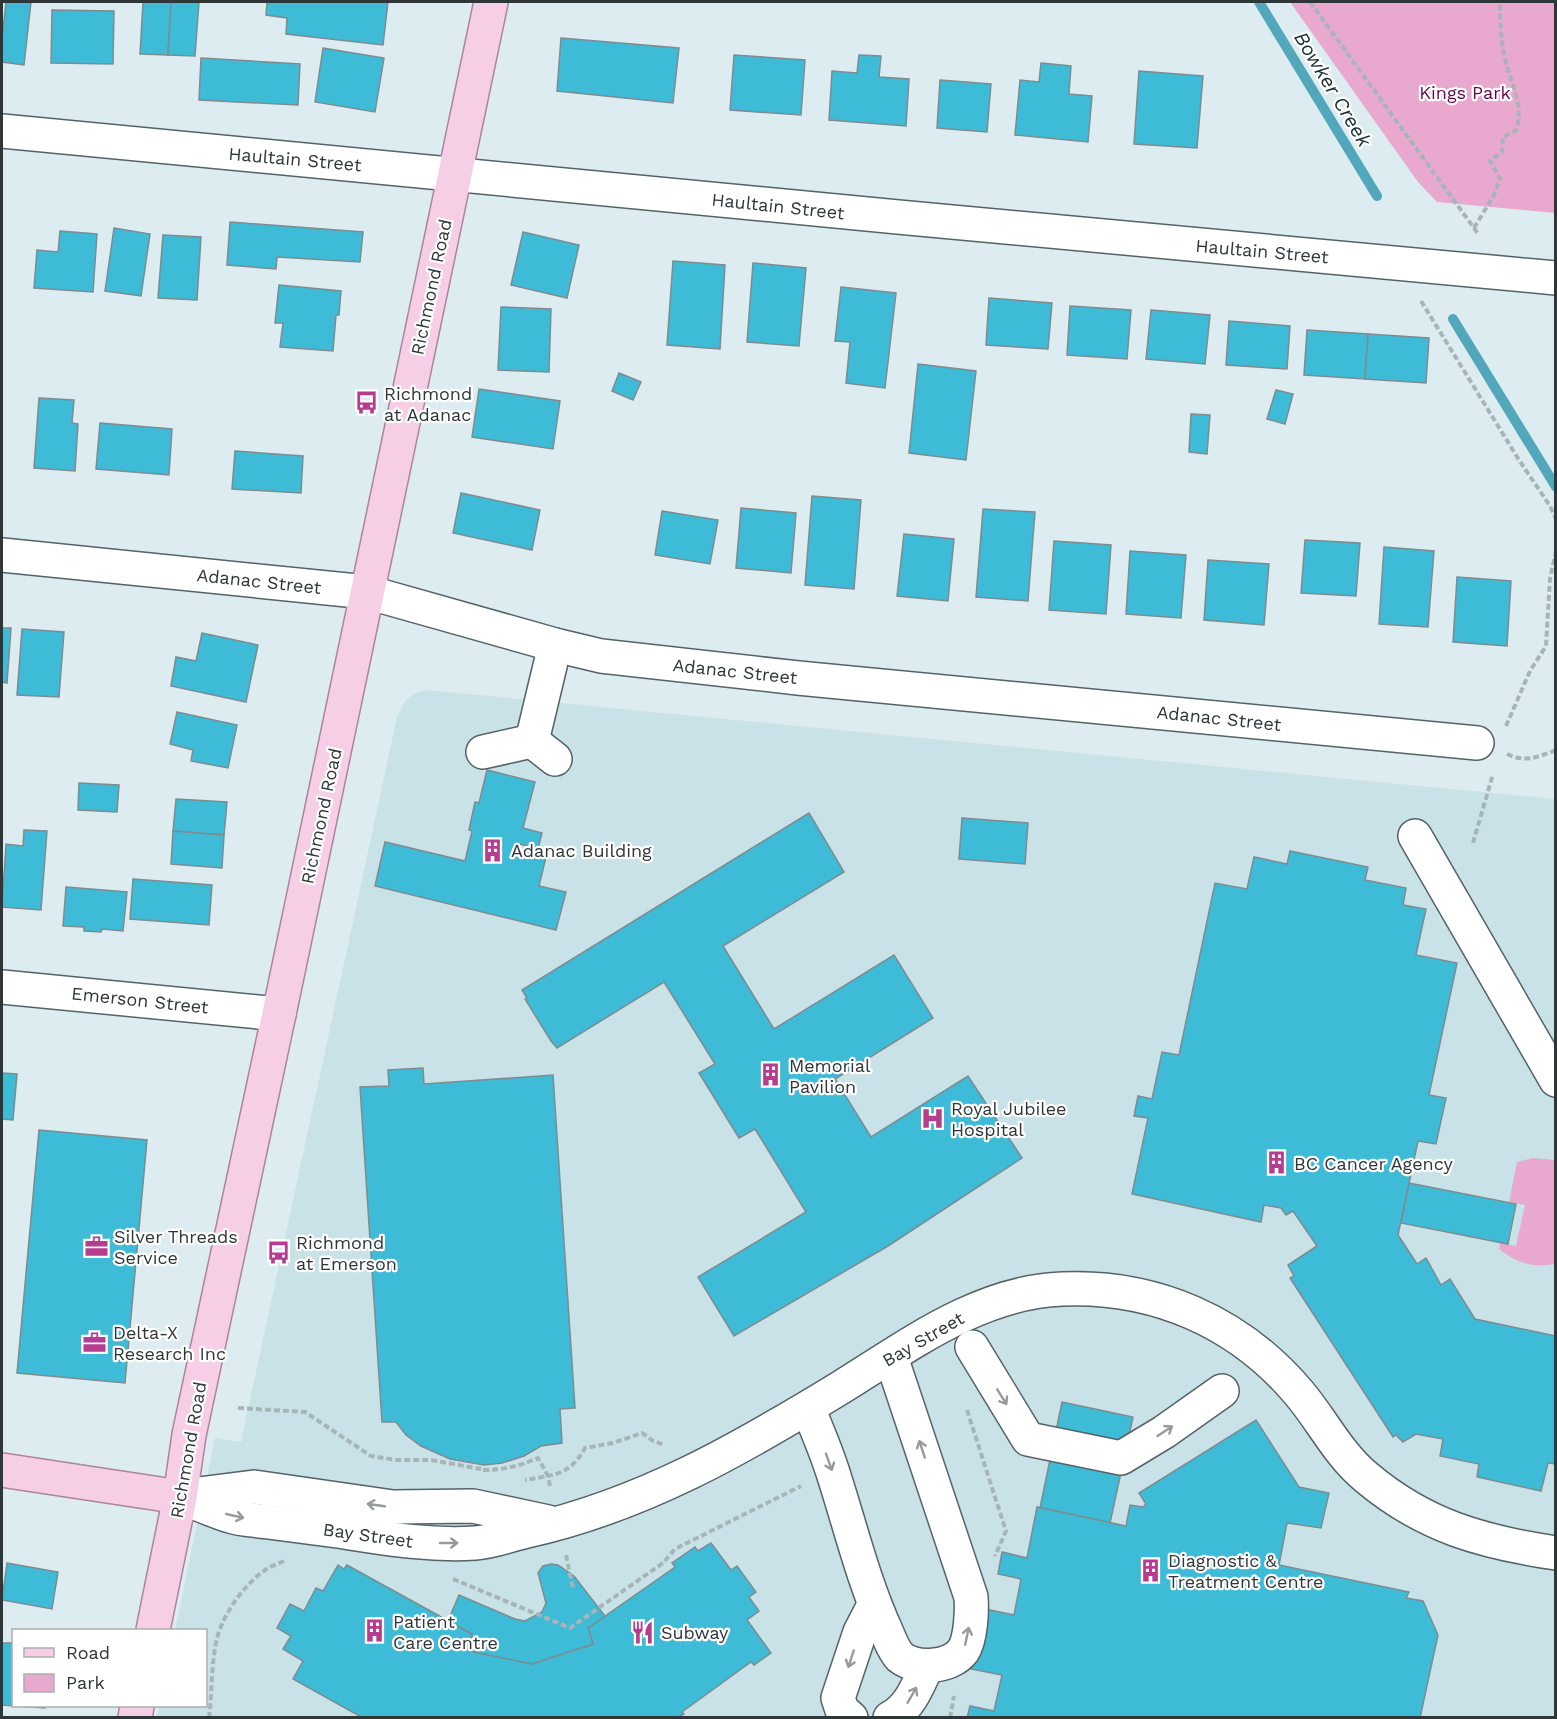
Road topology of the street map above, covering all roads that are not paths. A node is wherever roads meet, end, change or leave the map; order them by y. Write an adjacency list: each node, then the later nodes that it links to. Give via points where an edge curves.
1 (491, 2): 3 (main road, Richmond Road)
2 (2, 131): 3 (street, Haultain Street)
3 (454, 175): 4 (street, Haultain Street); 6 (main road, Richmond Road)
4 (1556, 278)
5 (2, 555): 6 (street, Adanac Street)
6 (368, 592): 7 (street, Adanac Street); 12 (main road, Richmond Road)
7 (555, 645): 8 (street, Adanac Street, via 601,656 786,676); 9 (street, via 543,750)
8 (1494, 743)
9 (483, 752)
10 (1415, 836): 13 (street)
11 (2, 987): 12 (street, Emerson Street)
12 (279, 1014): 19 (main road, Richmond Road, via 189,1435)
13 (1556, 1080)
14 (972, 1347): 16 (street, one-way to 16, via 1028,1439 1121,1458)
15 (891, 1357): 17 (street, Bay Street); 20 (street, Bay Street, via 954,1318 1025,1294 1061,1289 1109,1290 1154,1299 1232,1332 1268,1359 1363,1475 1404,1506 1452,1530 1500,1544); 23 (street, one-way to 15, via 958,1656 965,1648 972,1612)
16 (1222, 1391)
17 (808, 1408): 19 (street, Bay Street, via 691,1473 626,1502 558,1524 473,1506 393,1507 254,1487); 21 (street, one-way to 21)
18 (2, 1470): 19 (main road, Bay Street)
19 (180, 1497): 22 (main road, Richmond Road)
20 (1556, 1553)
21 (874, 1605): 23 (street, via 899,1656); 24 (street, one-way to 24, via 860,1632 838,1698 842,1710)
22 (153, 1629)
23 (927, 1666): 25 (street, one-way to 23, via 905,1707)
24 (851, 1718)
25 (890, 1718)

